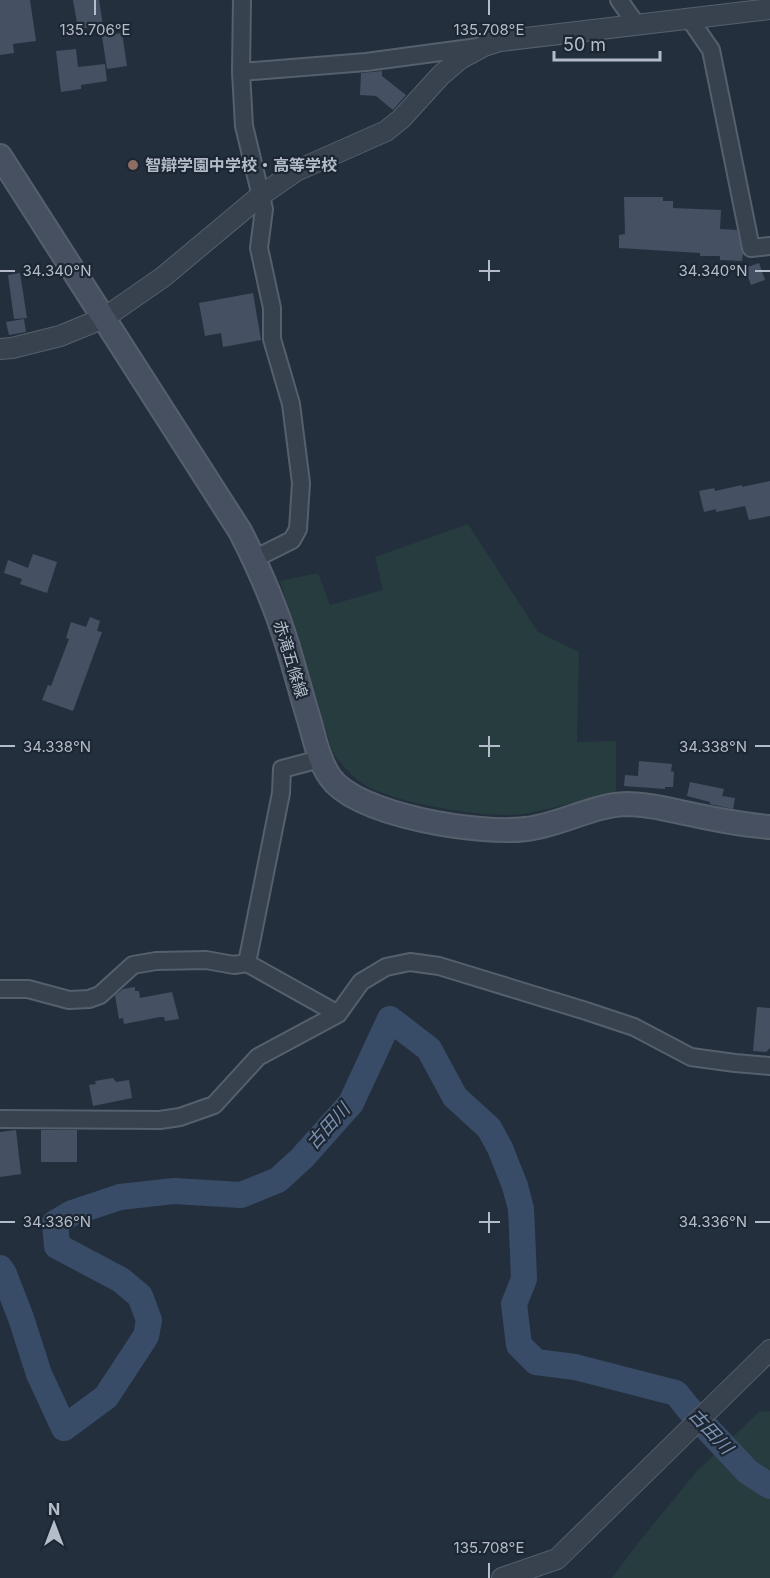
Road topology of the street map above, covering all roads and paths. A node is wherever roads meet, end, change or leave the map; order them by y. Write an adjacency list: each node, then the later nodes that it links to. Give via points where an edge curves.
1 (242, 0): 7 (street)
2 (620, 0): 5 (street)
3 (770, 9): 4 (street)
4 (689, 18): 5 (street); 10 (street, via 711,50 751,248)
5 (636, 24): 6 (street)
6 (484, 46): 7 (street, via 366,62); 9 (street, via 454,64 386,131 296,171)
7 (241, 72): 9 (street, via 244,126)
8 (0, 156): 11 (main road, 赤滝五條線)
9 (260, 196): 11 (street, via 163,277); 13 (street, via 264,209 259,248 272,308 272,339 291,404 301,483 298,529 292,540)
10 (770, 246)
11 (104, 318): 12 (street, via 60,336); 13 (main road, 赤滝五條線, via 224,505)
12 (0, 349)
13 (254, 559): 14 (main road, 赤滝五條線, via 286,642)
14 (320, 759): 15 (main road, 赤滝五條線, via 342,790 362,802 451,826 528,829 625,804); 16 (street, via 282,769 281,793)
15 (770, 827)
16 (247, 963): 17 (street, via 206,960 133,965 89,999 69,1000 28,989); 18 (street)
17 (0, 989)
18 (338, 1014): 19 (street, via 361,982 386,967 410,962 440,966 634,1027 692,1057); 20 (street, via 258,1057 214,1105 180,1117)
19 (770, 1066)
20 (0, 1119)
21 (770, 1350): 22 (street, via 557,1558)
22 (502, 1578)

